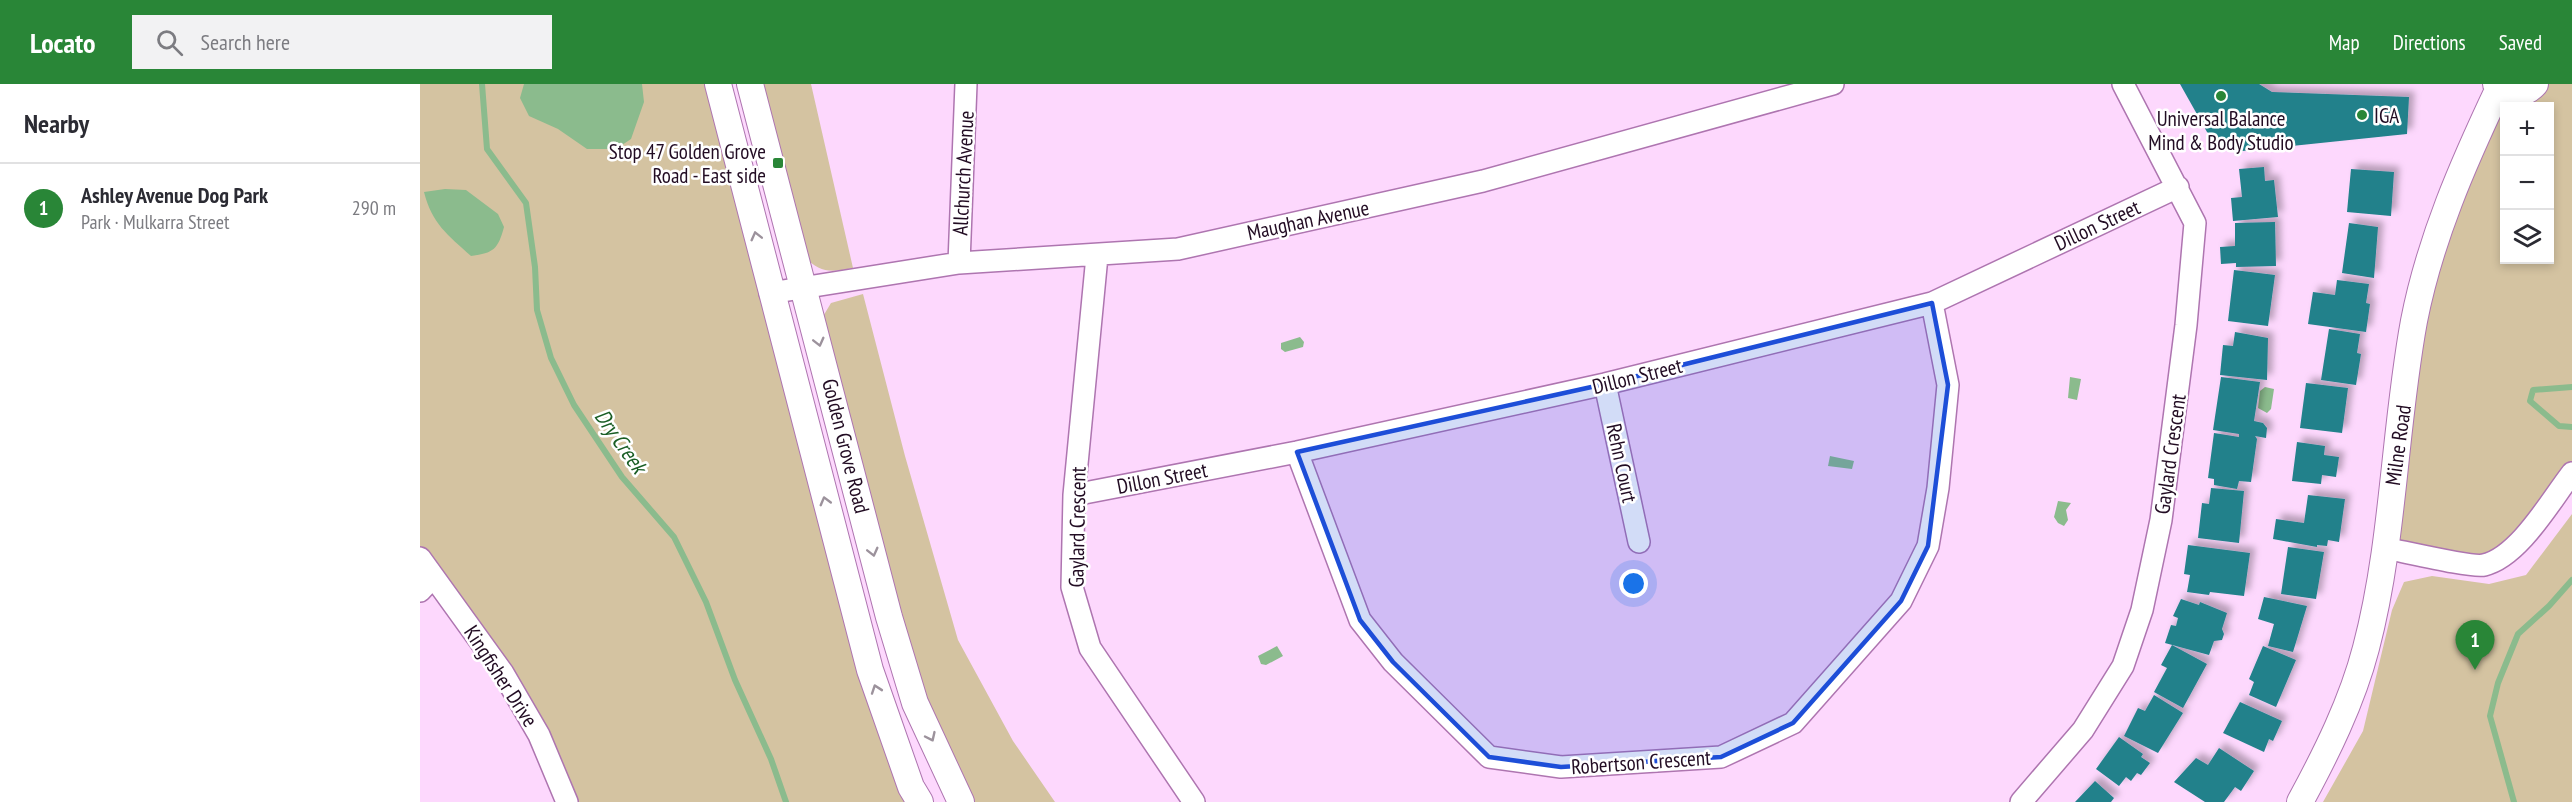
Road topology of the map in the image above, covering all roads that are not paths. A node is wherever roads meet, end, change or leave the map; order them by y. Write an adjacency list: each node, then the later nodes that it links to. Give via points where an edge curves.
1 (718, 84): 12 (main road, Golden Grove Road, one-way to 1)
2 (750, 84): 11 (main road, Golden Grove Road)
3 (966, 84): 10 (street, Allchurch Avenue)
4 (1833, 84): 9 (street, Maughan Avenue, via 1483,182 1178,249)
5 (2123, 84): 8 (street, Gaylard Crescent)
6 (2535, 84): 7 (main road, via 2514,94)
7 (2498, 86): 19 (main road, Milne Road, via 2464,160 2426,272 2414,322)
8 (2178, 187): 13 (street, Dillon Street); 26 (street, Gaylard Crescent, via 2195,224 2161,520 2142,610 2122,666 2083,730)
9 (1097, 256): 10 (street, Maughan Avenue); 17 (street, Gaylard Crescent)
10 (959, 263): 11 (street, Maughan Avenue)
11 (804, 286): 12 (street, Maughan Avenue); 24 (main road, Golden Grove Road, one-way to 24, via 915,703)
12 (770, 293): 23 (main road, Golden Grove Road, one-way to 12, via 911,788 870,670)
13 (1932, 303): 14 (street, Dillon Street); 15 (street, Robertson Crescent, via 1948,385 1928,546 1901,601 1792,723 1720,757 1561,767 1488,757 1393,663 1360,620)
14 (1605, 384): 15 (street, Dillon Street); 18 (street, Rehn Court)
15 (1297, 452): 17 (street, Dillon Street)
16 (2572, 473): 19 (street, via 2526,534 2502,557 2482,565)
17 (1074, 495): 25 (street, Gaylard Crescent, via 1072,587 1090,648)
18 (1639, 542)
19 (2384, 548): 27 (main road, Milne Road, via 2365,651 2322,763)
20 (420, 558): 21 (street, Kingfisher Drive)
21 (427, 584): 22 (street, Kingfisher Drive, via 503,673 539,735)
22 (567, 802)
23 (920, 802)
24 (961, 802)
25 (1194, 802)
26 (2021, 802)
27 (2300, 802)

